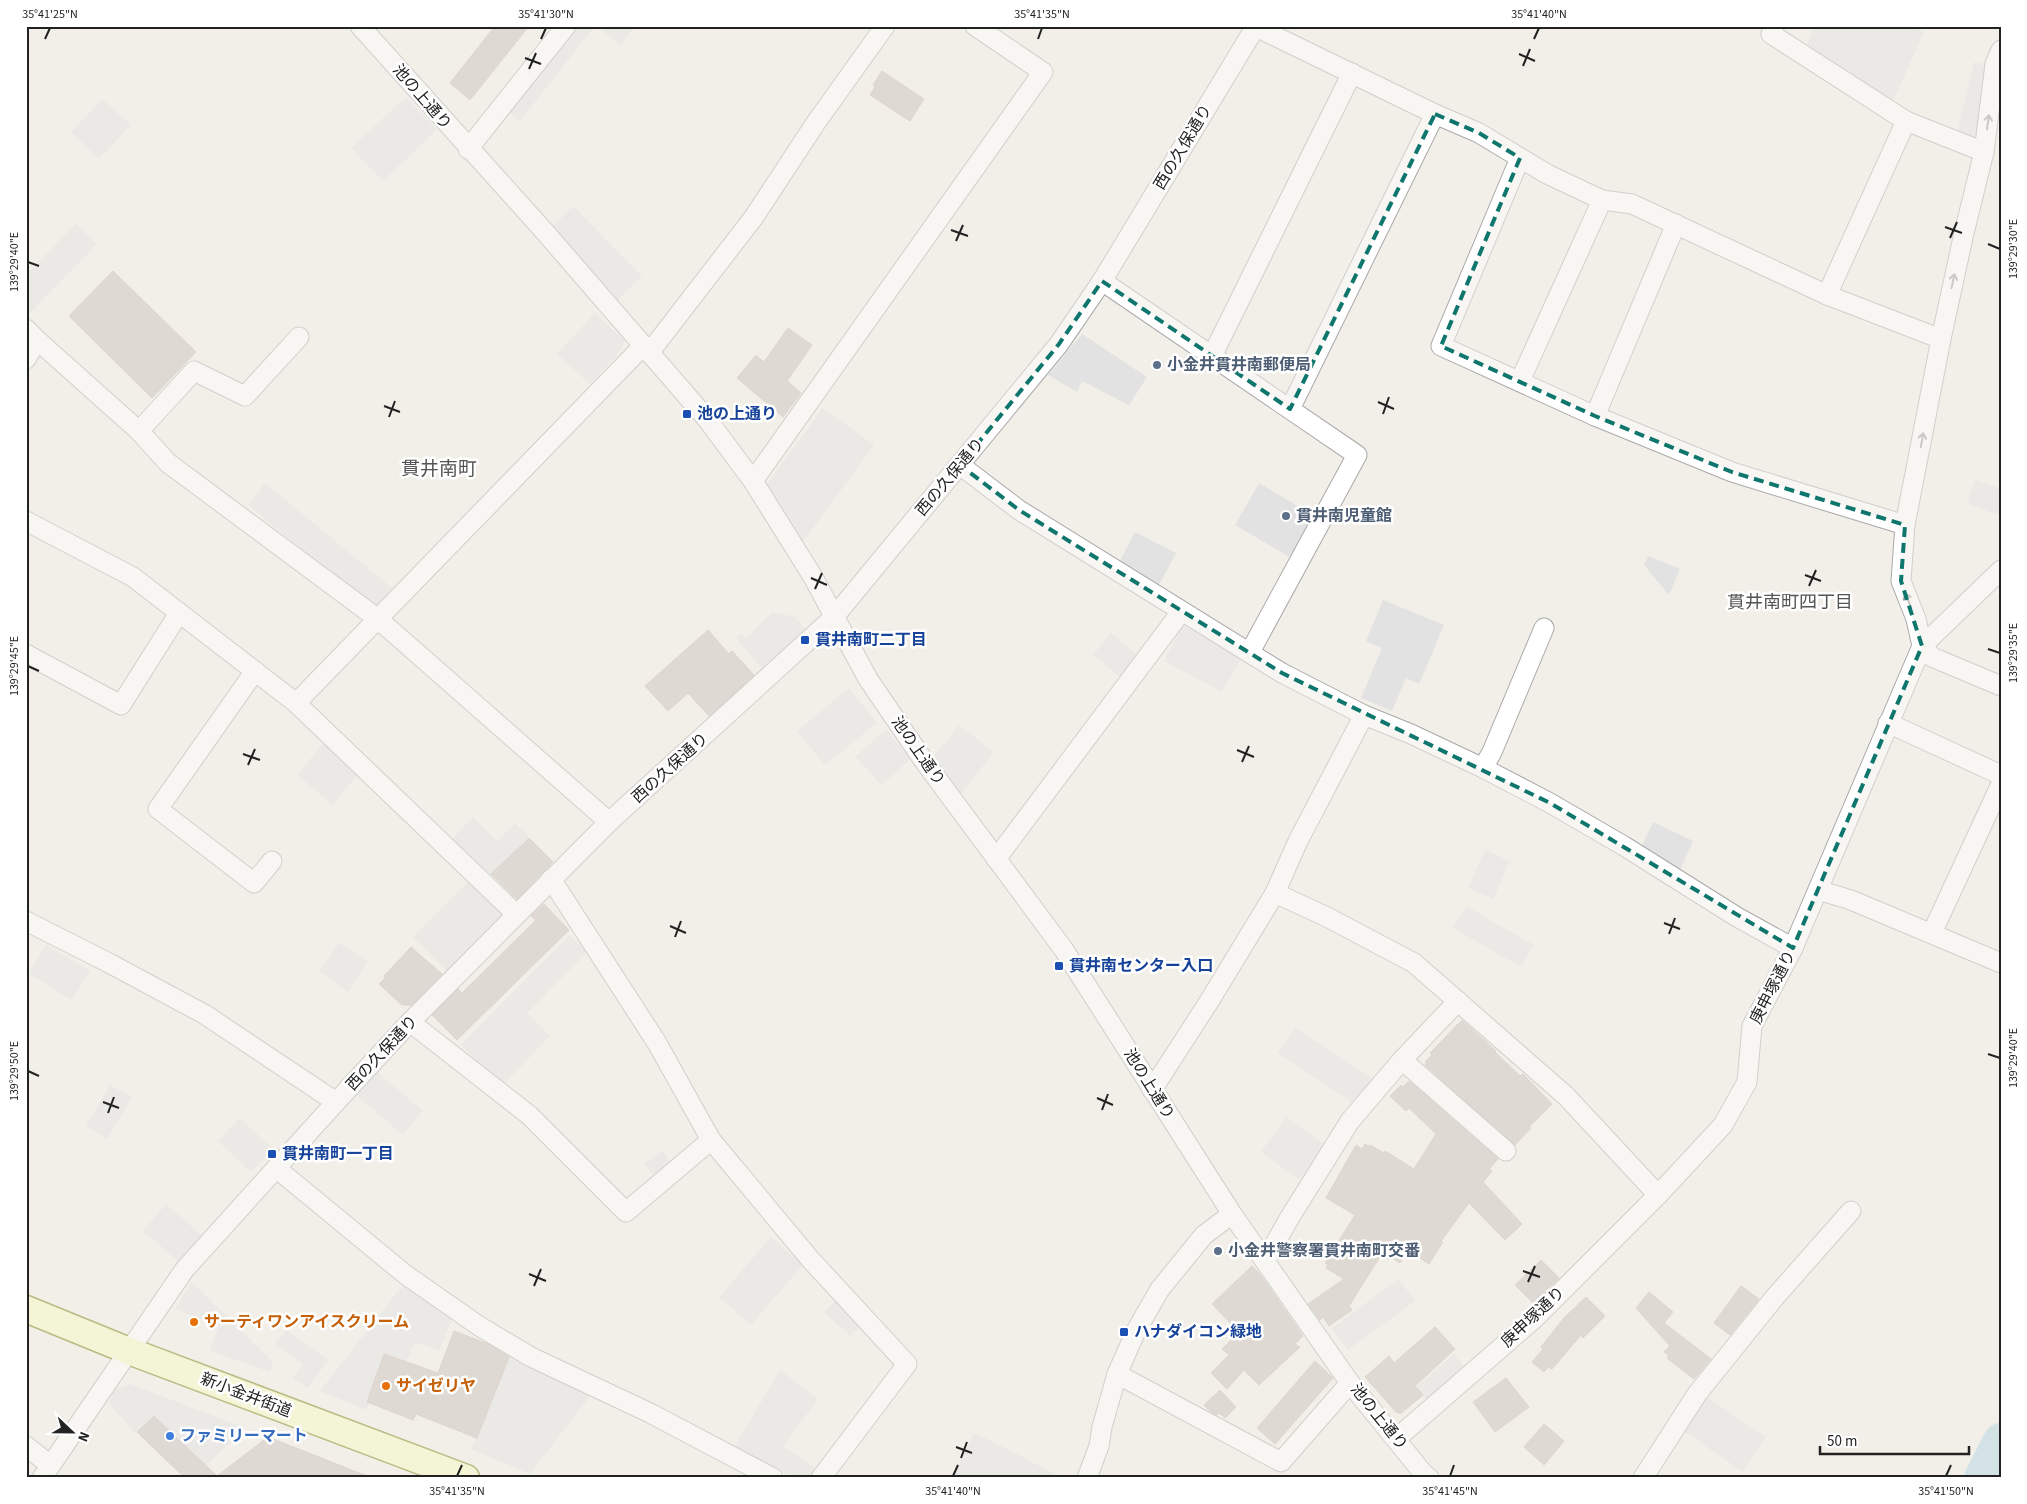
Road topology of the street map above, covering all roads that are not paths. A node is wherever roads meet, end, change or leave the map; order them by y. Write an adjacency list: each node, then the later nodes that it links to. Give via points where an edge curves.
1 (360, 26): 11 (street, 池の上通り)
2 (566, 26): 11 (street)
3 (885, 26): 21 (street, via 754,217)
4 (975, 26): 29 (street, via 1043,72)
5 (1774, 26): 10 (street, via 1770,34)
6 (1255, 27): 8 (street); 16 (street, 西の久保通り)
7 (2001, 50): 12 (street, one-way to 7, via 1996,64)
8 (1352, 73): 9 (street); 22 (street)
9 (1434, 114): 13 (street, via 1479,133); 25 (street)
10 (1906, 121): 12 (street); 17 (street)
11 (468, 149): 21 (street, 池の上通り)
12 (1984, 152): 20 (street, one-way to 12)
13 (1520, 158): 14 (street); 24 (street, via 1442,346)
14 (1602, 200): 15 (street, via 1632,204); 24 (street)
15 (1676, 224): 17 (street); 26 (street)
16 (1102, 281): 22 (street); 28 (street, 西の久保通り, via 1059,344)
17 (1827, 295): 20 (street)
18 (32, 335): 23 (street); 27 (street)
19 (299, 337): 27 (street, via 244,396 194,371)
20 (1941, 339): 31 (street, one-way to 20)
21 (646, 349): 29 (street, 池の上通り, via 707,419); 36 (street)
22 (1212, 356): 25 (street)
23 (26, 359)
24 (1520, 381): 26 (street)
25 (1290, 410): 39 (street, via 1357,455)
26 (1594, 416): 31 (street, via 1732,472)
27 (139, 430): 36 (street, via 168,463)
28 (960, 465): 33 (street, via 1019,510); 35 (street, 西の久保通り)
29 (753, 481): 35 (street, 池の上通り)
30 (26, 521): 34 (street, via 133,577)
31 (1905, 525): 38 (street, one-way to 31, via 1916,619 1901,581)
32 (2001, 570): 38 (street, 庚申塚通り)
33 (1181, 612): 39 (street); 50 (street)
34 (179, 613): 40 (street, via 121,705); 41 (street)
35 (834, 617): 49 (street, 西の久保通り); 50 (street, 池の上通り, via 868,679)
36 (378, 619): 43 (street); 49 (street)
37 (1544, 628): 46 (street, via 1492,752)
38 (1922, 646): 42 (street, via 1932,657); 45 (street, 庚申塚通り)
39 (1250, 652): 44 (street, via 1282,673)
40 (26, 654)
41 (255, 671): 43 (street); 51 (street, via 158,809 254,883)
42 (2001, 686)
43 (296, 704): 55 (street)
44 (1364, 715): 46 (street); 54 (street, via 1298,841)
45 (1888, 723): 47 (street); 53 (street, 庚申塚通り)
46 (1482, 768): 58 (street, via 1550,803)
47 (2001, 775)
48 (2001, 784): 57 (street)
49 (608, 822): 52 (street, 西の久保通り)
50 (996, 859): 63 (street, 池の上通り, via 1064,950)
51 (272, 861)
52 (551, 879): 55 (street, 西の久保通り); 65 (street, via 657,1043)
53 (1818, 890): 57 (street); 58 (street, 庚申塚通り)
54 (1275, 893): 60 (street, via 1414,963); 63 (street)
55 (516, 914): 61 (street, 西の久保通り)
56 (26, 921): 64 (street, via 204,1014)
57 (1932, 933): 59 (street)
58 (1793, 948): 68 (street, 庚申塚通り, via 1752,1026 1748,1082 1723,1125)
59 (2001, 963)
60 (1458, 1001): 62 (street); 68 (street, via 1566,1096)
61 (410, 1022): 64 (street, 西の久保通り); 65 (street, via 529,1115 626,1212)
62 (1402, 1060): 66 (street); 71 (street, via 1350,1121)
63 (1152, 1090): 70 (street, 池の上通り)
64 (336, 1102): 67 (street, 西の久保通り)
65 (711, 1140): 81 (street, via 810,1259 907,1364)
66 (1506, 1151)
67 (276, 1168): 73 (street, 西の久保通り, via 185,1270); 80 (street, via 406,1275 478,1326)
68 (1658, 1195): 76 (street, 庚申塚通り, via 1534,1319)
69 (1851, 1211): 84 (street, via 1775,1297 1697,1394)
70 (1232, 1214): 71 (street, 池の上通り); 74 (street, via 1204,1235 1160,1289)
71 (1265, 1261): 75 (street, 池の上通り)
72 (26, 1310): 73 (main road, 新小金井街道)
73 (129, 1351): 78 (street, 西の久保通り); 79 (main road, 新小金井街道)
74 (1117, 1374): 75 (street, via 1281,1462); 82 (street, via 1099,1446)
75 (1350, 1383): 76 (street, 池の上通り)
76 (1396, 1438): 83 (street, 池の上通り)
77 (26, 1446): 78 (street)
78 (46, 1471)
79 (466, 1478)
80 (773, 1478)
81 (820, 1478)
82 (1087, 1478)
83 (1429, 1478)
84 (1642, 1478)

